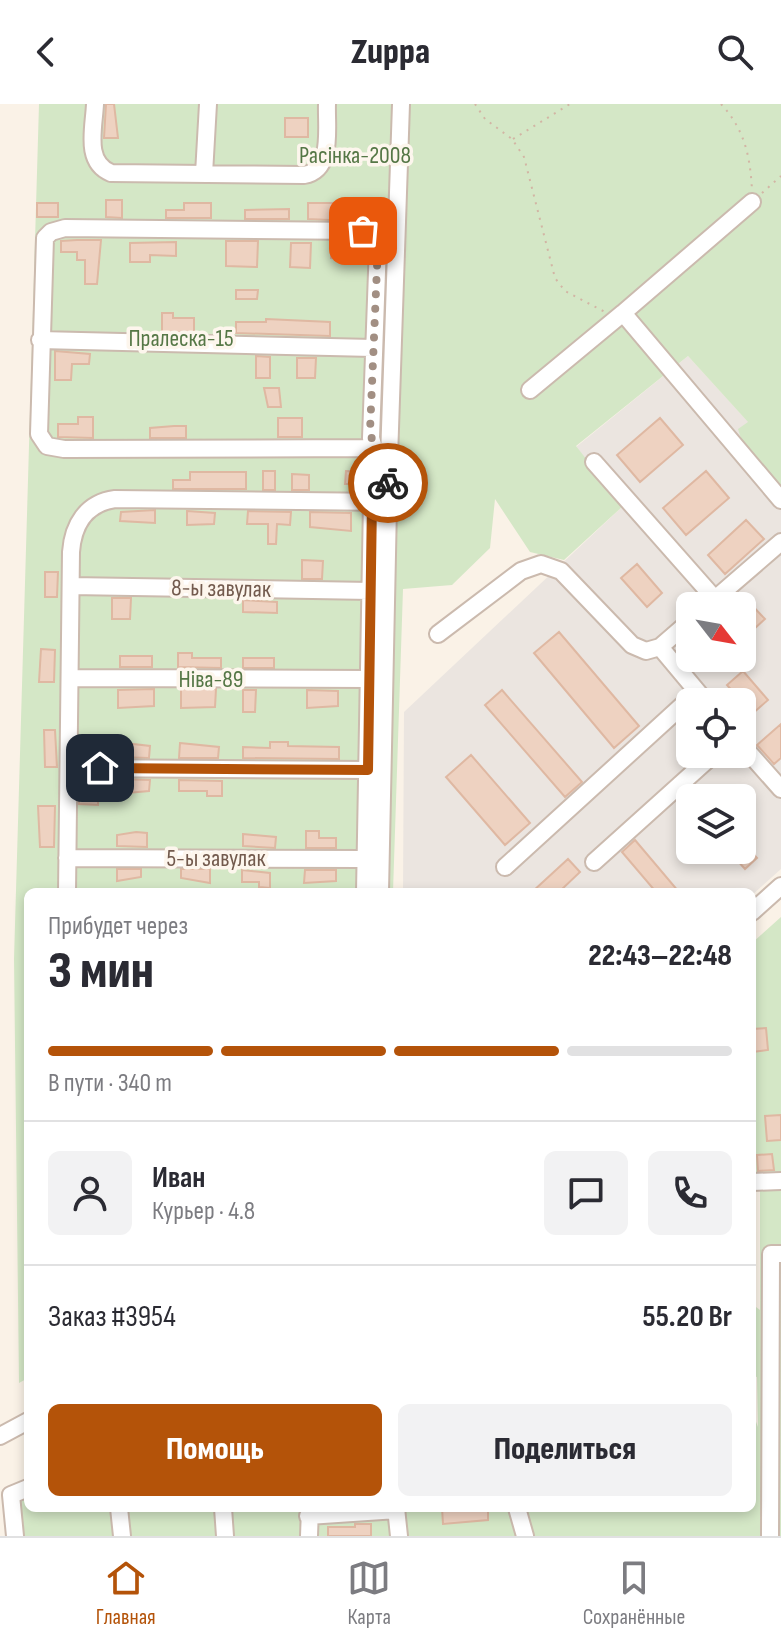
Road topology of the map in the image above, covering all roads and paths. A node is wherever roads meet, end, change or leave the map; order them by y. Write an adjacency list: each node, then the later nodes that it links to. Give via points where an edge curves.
1 (95, 104): 9 (street, via 93,152 100,168 117,174)
2 (208, 104): 9 (street)
3 (327, 104): 9 (street, via 325,155 315,172)
4 (401, 104): 16 (street)
5 (475, 104): 8 (path, via 485,119)
6 (570, 104): 8 (path)
7 (721, 104): 11 (path, via 744,136)
8 (512, 139): 12 (path, via 530,177 555,278 565,291)
9 (204, 174)
10 (781, 176): 11 (path)
11 (752, 202): 12 (street)
12 (619, 316): 15 (street); 18 (street)
13 (40, 340): 14 (street); 14 (street, via 42,248 56,229 363,231 373,234 378,244); 16 (street, via 39,434 47,446)
14 (373, 348): 16 (street, via 370,431)
15 (530, 390)
16 (382, 453): 19 (street)
17 (594, 462): 23 (street)
18 (781, 500)
19 (380, 502): 21 (street, via 106,500 90,508 74,531); 22 (street); 44 (street)
20 (781, 542): 24 (street)
21 (71, 586): 22 (street, 8-ы завулак); 28 (street)
22 (371, 591): 29 (street)
23 (703, 592)
24 (723, 592)
25 (676, 633): 27 (street)
26 (438, 634): 27 (street, via 521,571 541,564 561,571 632,645 646,651)
27 (660, 647): 30 (street)
28 (71, 678): 29 (street); 33 (street)
29 (368, 679): 35 (street)
30 (694, 688)
31 (676, 719): 40 (street)
32 (756, 761): 36 (street)
33 (70, 768): 35 (street); 37 (street)
34 (698, 768): 39 (street)
35 (368, 770): 38 (street)
36 (781, 789)
37 (67, 858): 38 (street, 5-ы завулак); 42 (street)
38 (365, 859): 43 (street)
39 (594, 862)
40 (505, 867)
41 (781, 886): 45 (street)
42 (67, 888)
43 (365, 888)
44 (380, 888)
45 (756, 908)
46 (781, 1181): 47 (street)
47 (756, 1182)
48 (781, 1254): 49 (street, via 771,1254)
49 (776, 1369): 52 (street)
50 (24, 1423): 51 (street)
51 (0, 1436)
52 (775, 1471): 65 (street)
53 (24, 1490): 59 (street, via 11,1495)
54 (119, 1512): 60 (street)
55 (223, 1512): 61 (street)
56 (309, 1512): 62 (street)
57 (396, 1512): 63 (street)
58 (518, 1512): 64 (street)
59 (15, 1536)
60 (122, 1536)
61 (225, 1536)
62 (309, 1536)
63 (399, 1536)
64 (525, 1536)
65 (770, 1536)

